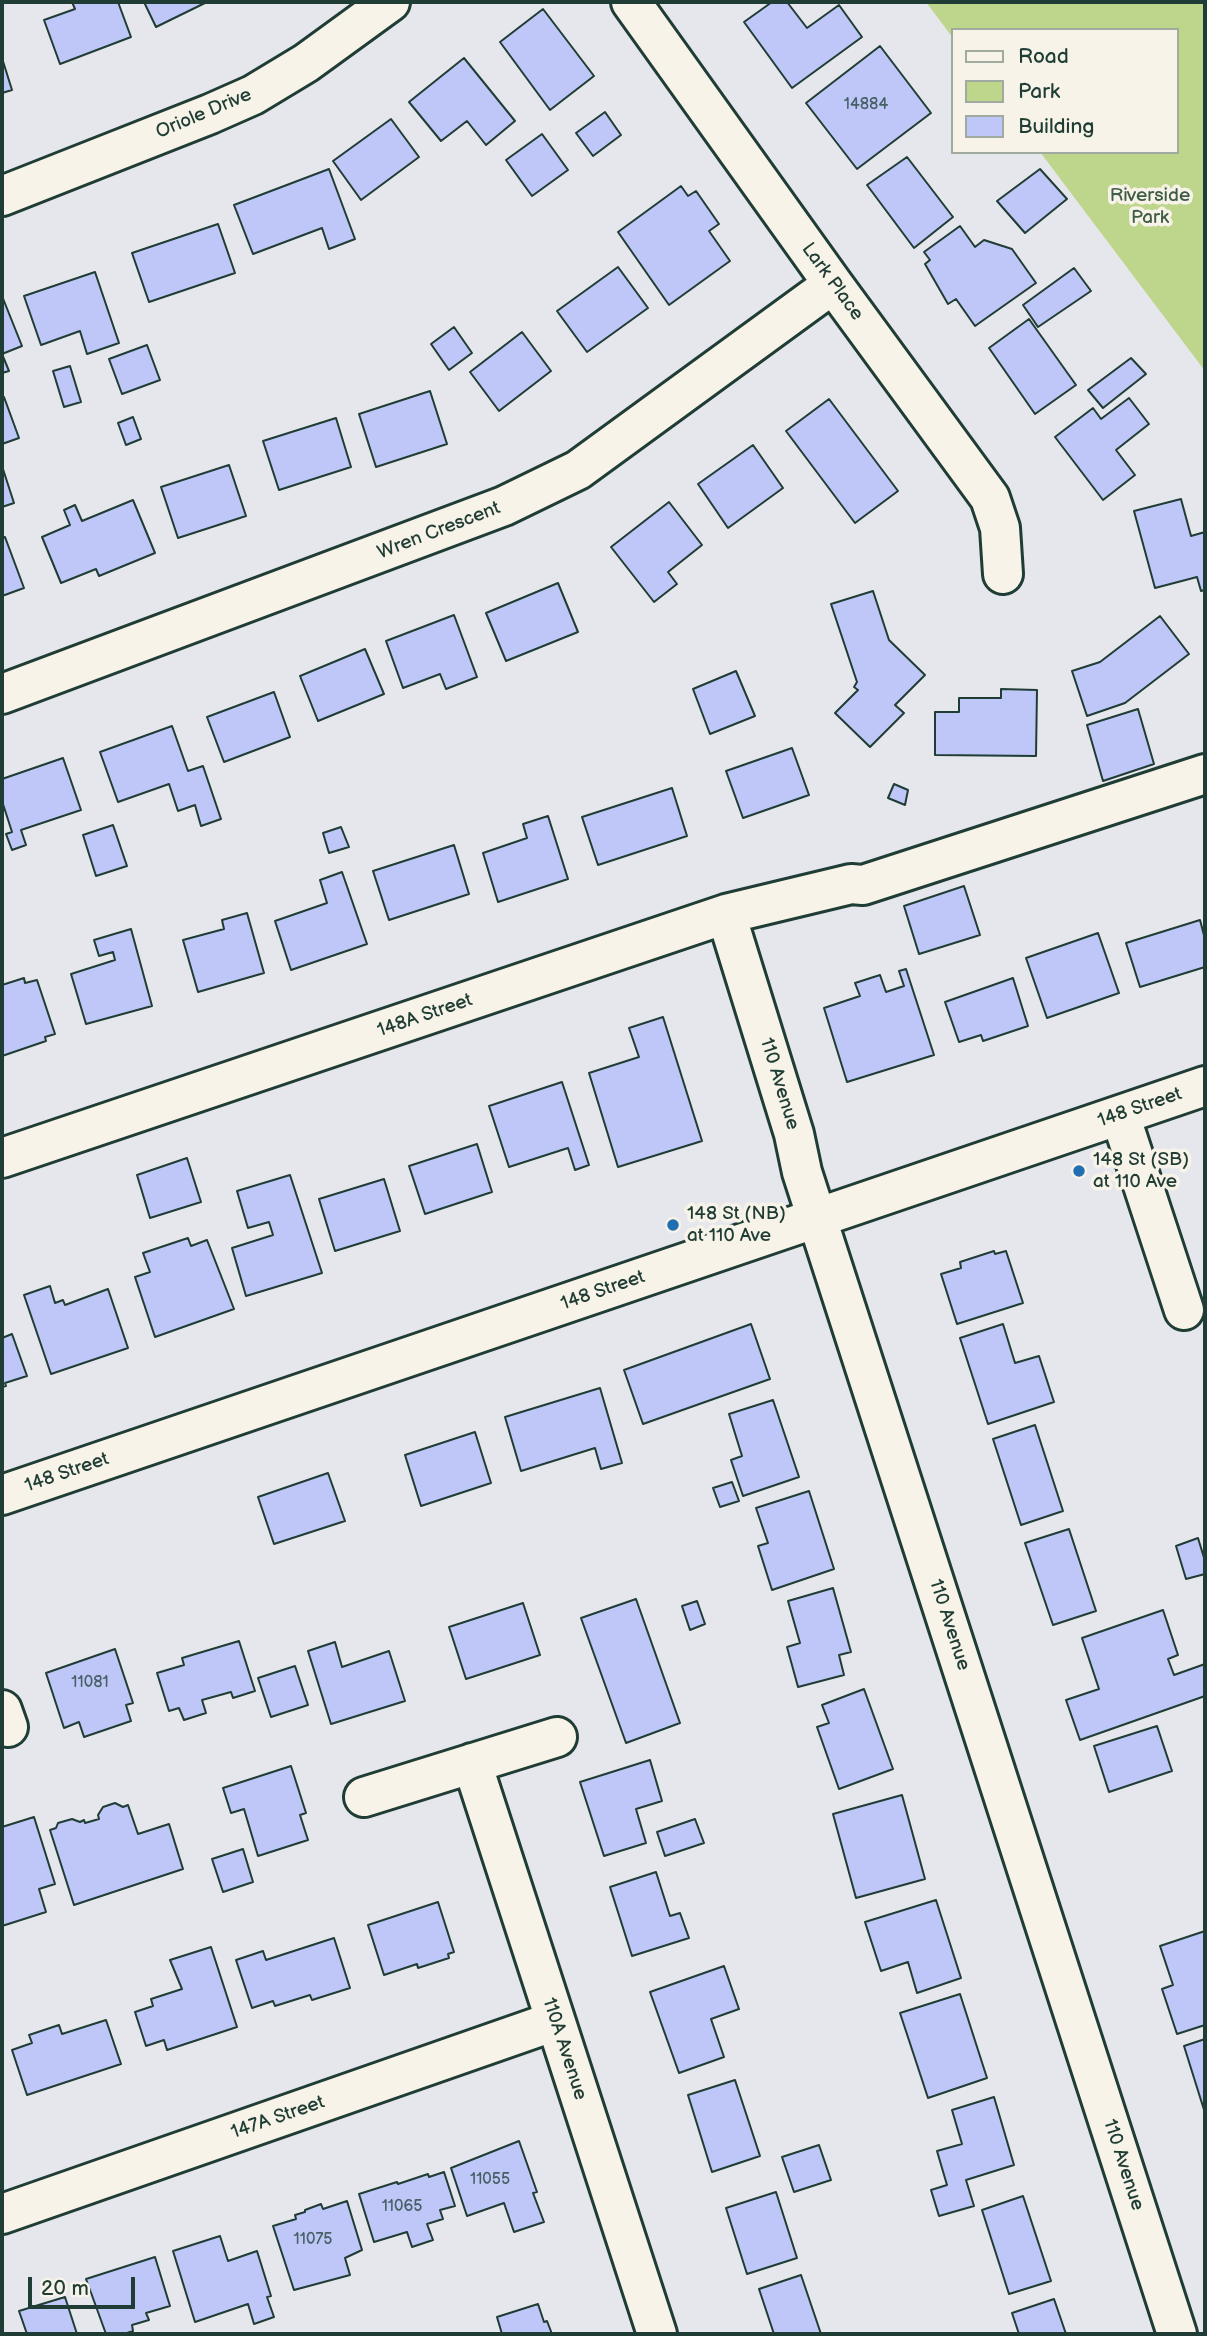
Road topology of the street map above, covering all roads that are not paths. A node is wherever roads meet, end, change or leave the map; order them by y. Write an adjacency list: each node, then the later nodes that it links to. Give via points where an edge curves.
1 (390, 2): 3 (street, Oriole Drive, via 253,94)
2 (631, 2): 4 (street, Lark Place)
3 (2, 196)
4 (833, 284): 5 (street, Lark Place, via 990,498 1000,528); 6 (street, Wren Crescent, via 578,470 533,494)
5 (1003, 574)
6 (2, 694)
7 (1205, 774): 8 (street, 148A Street, via 863,886 851,884)
8 (726, 914): 11 (street, 148A Street); 12 (street, 110 Avenue)
9 (1205, 1086): 10 (street, 148 Street)
10 (1120, 1115): 12 (street, 148 Street); 13 (street)
11 (2, 1158)
12 (818, 1217): 14 (street, 148 Street); 21 (street, 110 Avenue)
13 (1184, 1310)
14 (2, 1495)
15 (557, 1737): 16 (street)
16 (472, 1763): 17 (street); 18 (street, 110A Avenue)
17 (364, 1797)
18 (555, 2021): 19 (street, 147A Street); 20 (street, 110A Avenue)
19 (2, 2214)
20 (657, 2334)
21 (1177, 2334)

